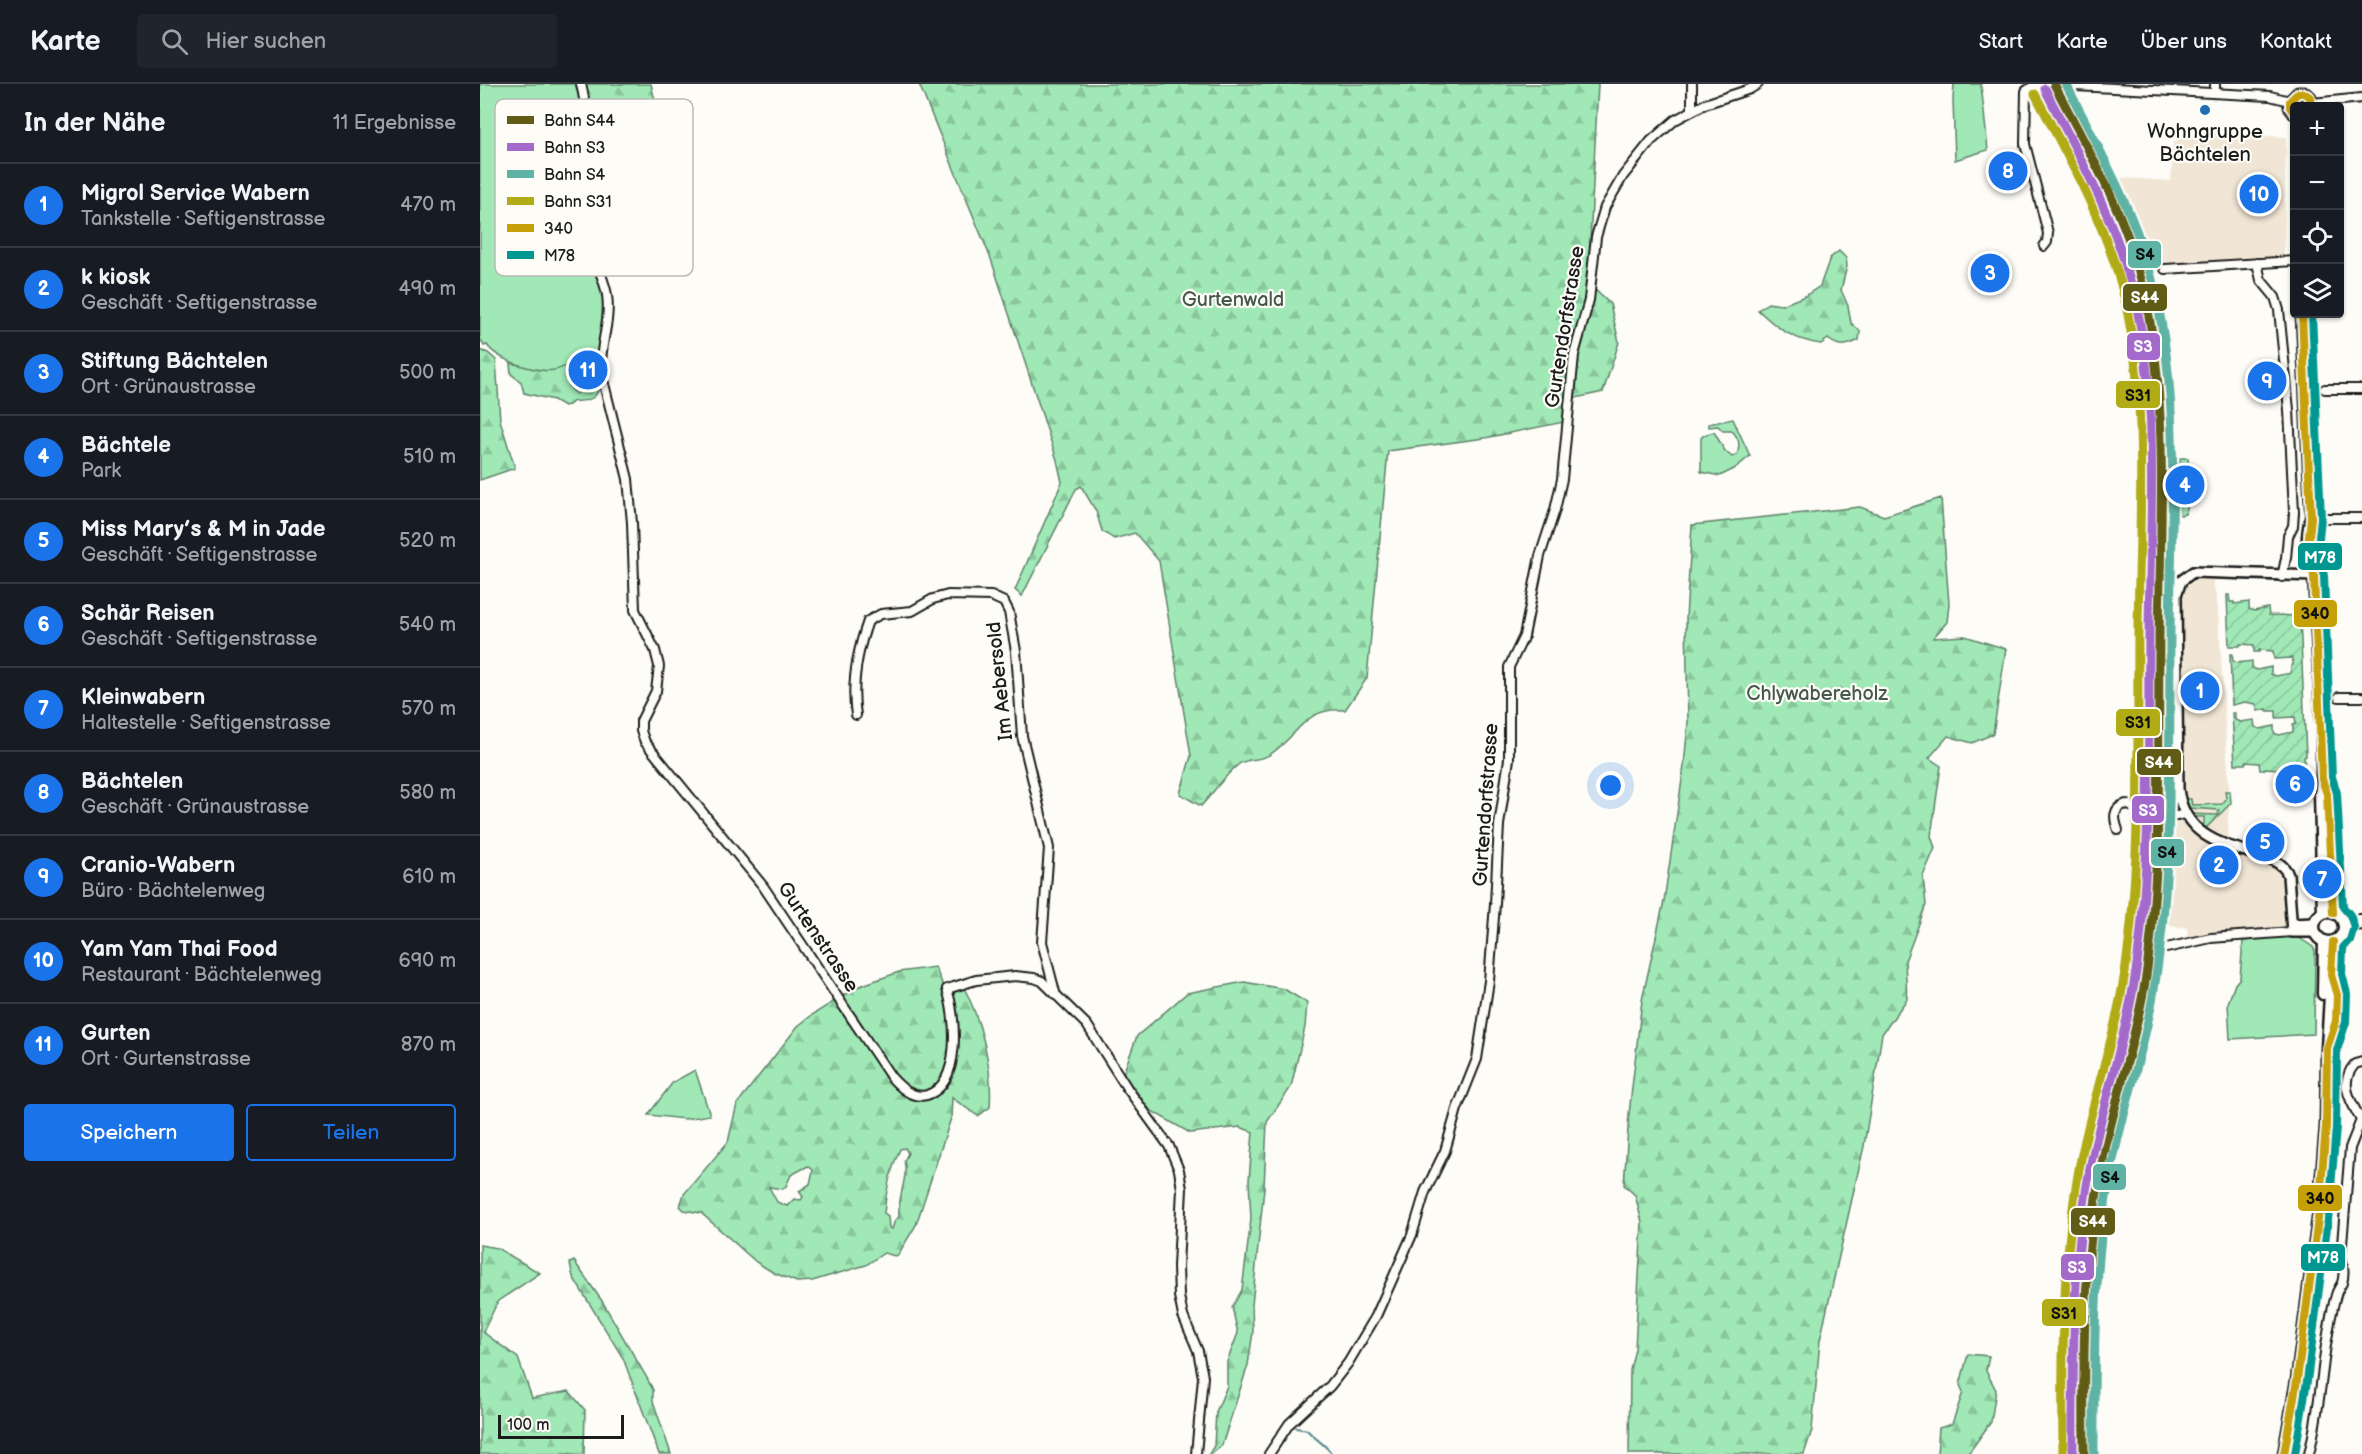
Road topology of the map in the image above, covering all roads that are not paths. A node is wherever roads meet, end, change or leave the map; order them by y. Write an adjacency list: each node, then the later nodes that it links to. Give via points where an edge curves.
1 (581, 84): 7 (street, Gurtenstrasse)
2 (1692, 84): 12 (street)
3 (1758, 84): 12 (street, Gurtendorfstrasse)
4 (2215, 84): 6 (street)
5 (2301, 88): 9 (main road); 10 (main road)
6 (2215, 93): 9 (street); 13 (street, via 2036,84 2030,87 2026,92 2025,144 2048,233)
7 (584, 99)
8 (2362, 99): 11 (street)
9 (2290, 101)
10 (2311, 102)
11 (2337, 102)
12 (1692, 110): 40 (street, Gurtendorfstrasse, via 1651,141 1623,176 1605,207 1596,237 1589,300 1574,355 1562,479 1540,556 1524,636 1509,667 1509,759 1499,825 1490,970 1478,1059 1412,1235 1376,1316 1338,1376 1289,1424)
13 (2044, 246)
14 (2290, 261): 15 (street)
15 (2257, 264): 16 (street); 24 (street, via 2261,280 2278,303 2289,410 2294,512)
16 (2165, 269)
17 (602, 276): 37 (street, Gurtenstrasse, via 608,311 601,372 627,479 634,604 659,666 656,691 641,721 645,742 763,886 891,1077 904,1090 928,1094 946,1077 953,1049 947,989 976,980 1015,976 1034,978)
18 (2302, 318): 21 (main road)
19 (2325, 388): 20 (street)
20 (2362, 389)
21 (2311, 518): 22 (street); 23 (main road, via 2318,560)
22 (2362, 518)
23 (2314, 576): 24 (street); 30 (main road, via 2320,794)
24 (2282, 577): 28 (street, via 2198,572 2186,575 2178,584 2178,789)
25 (2338, 697): 26 (street)
26 (2362, 697)
27 (856, 715): 37 (street, Im Aebersold, via 855,672 868,621 880,614 912,611 948,595 991,596 1004,602 1016,651 1022,736 1049,848 1042,942)
28 (2184, 814): 29 (street, via 2153,816 2126,804 2114,816); 34 (street, via 2205,835 2284,867)
29 (2118, 830)
30 (2335, 918): 31 (street); 32 (street); 33 (main road); 35 (main road, via 2340,937)
31 (2362, 919)
32 (2362, 925)
33 (2314, 927): 34 (street); 35 (main road)
34 (2292, 928): 36 (street, via 2211,938)
35 (2328, 941): 41 (main road, via 2326,1126 2318,1222)
36 (2163, 950)
37 (1055, 992): 39 (street, Gurtenstrasse, via 1097,1037 1127,1088 1159,1130 1179,1170 1179,1296 1203,1377)
38 (2362, 1062): 42 (street, via 2348,1073 2347,1095 2361,1120 2350,1148 2341,1256 2344,1270 2332,1312)
39 (1196, 1454)
40 (1269, 1454)
41 (2284, 1454)
42 (2310, 1454)

